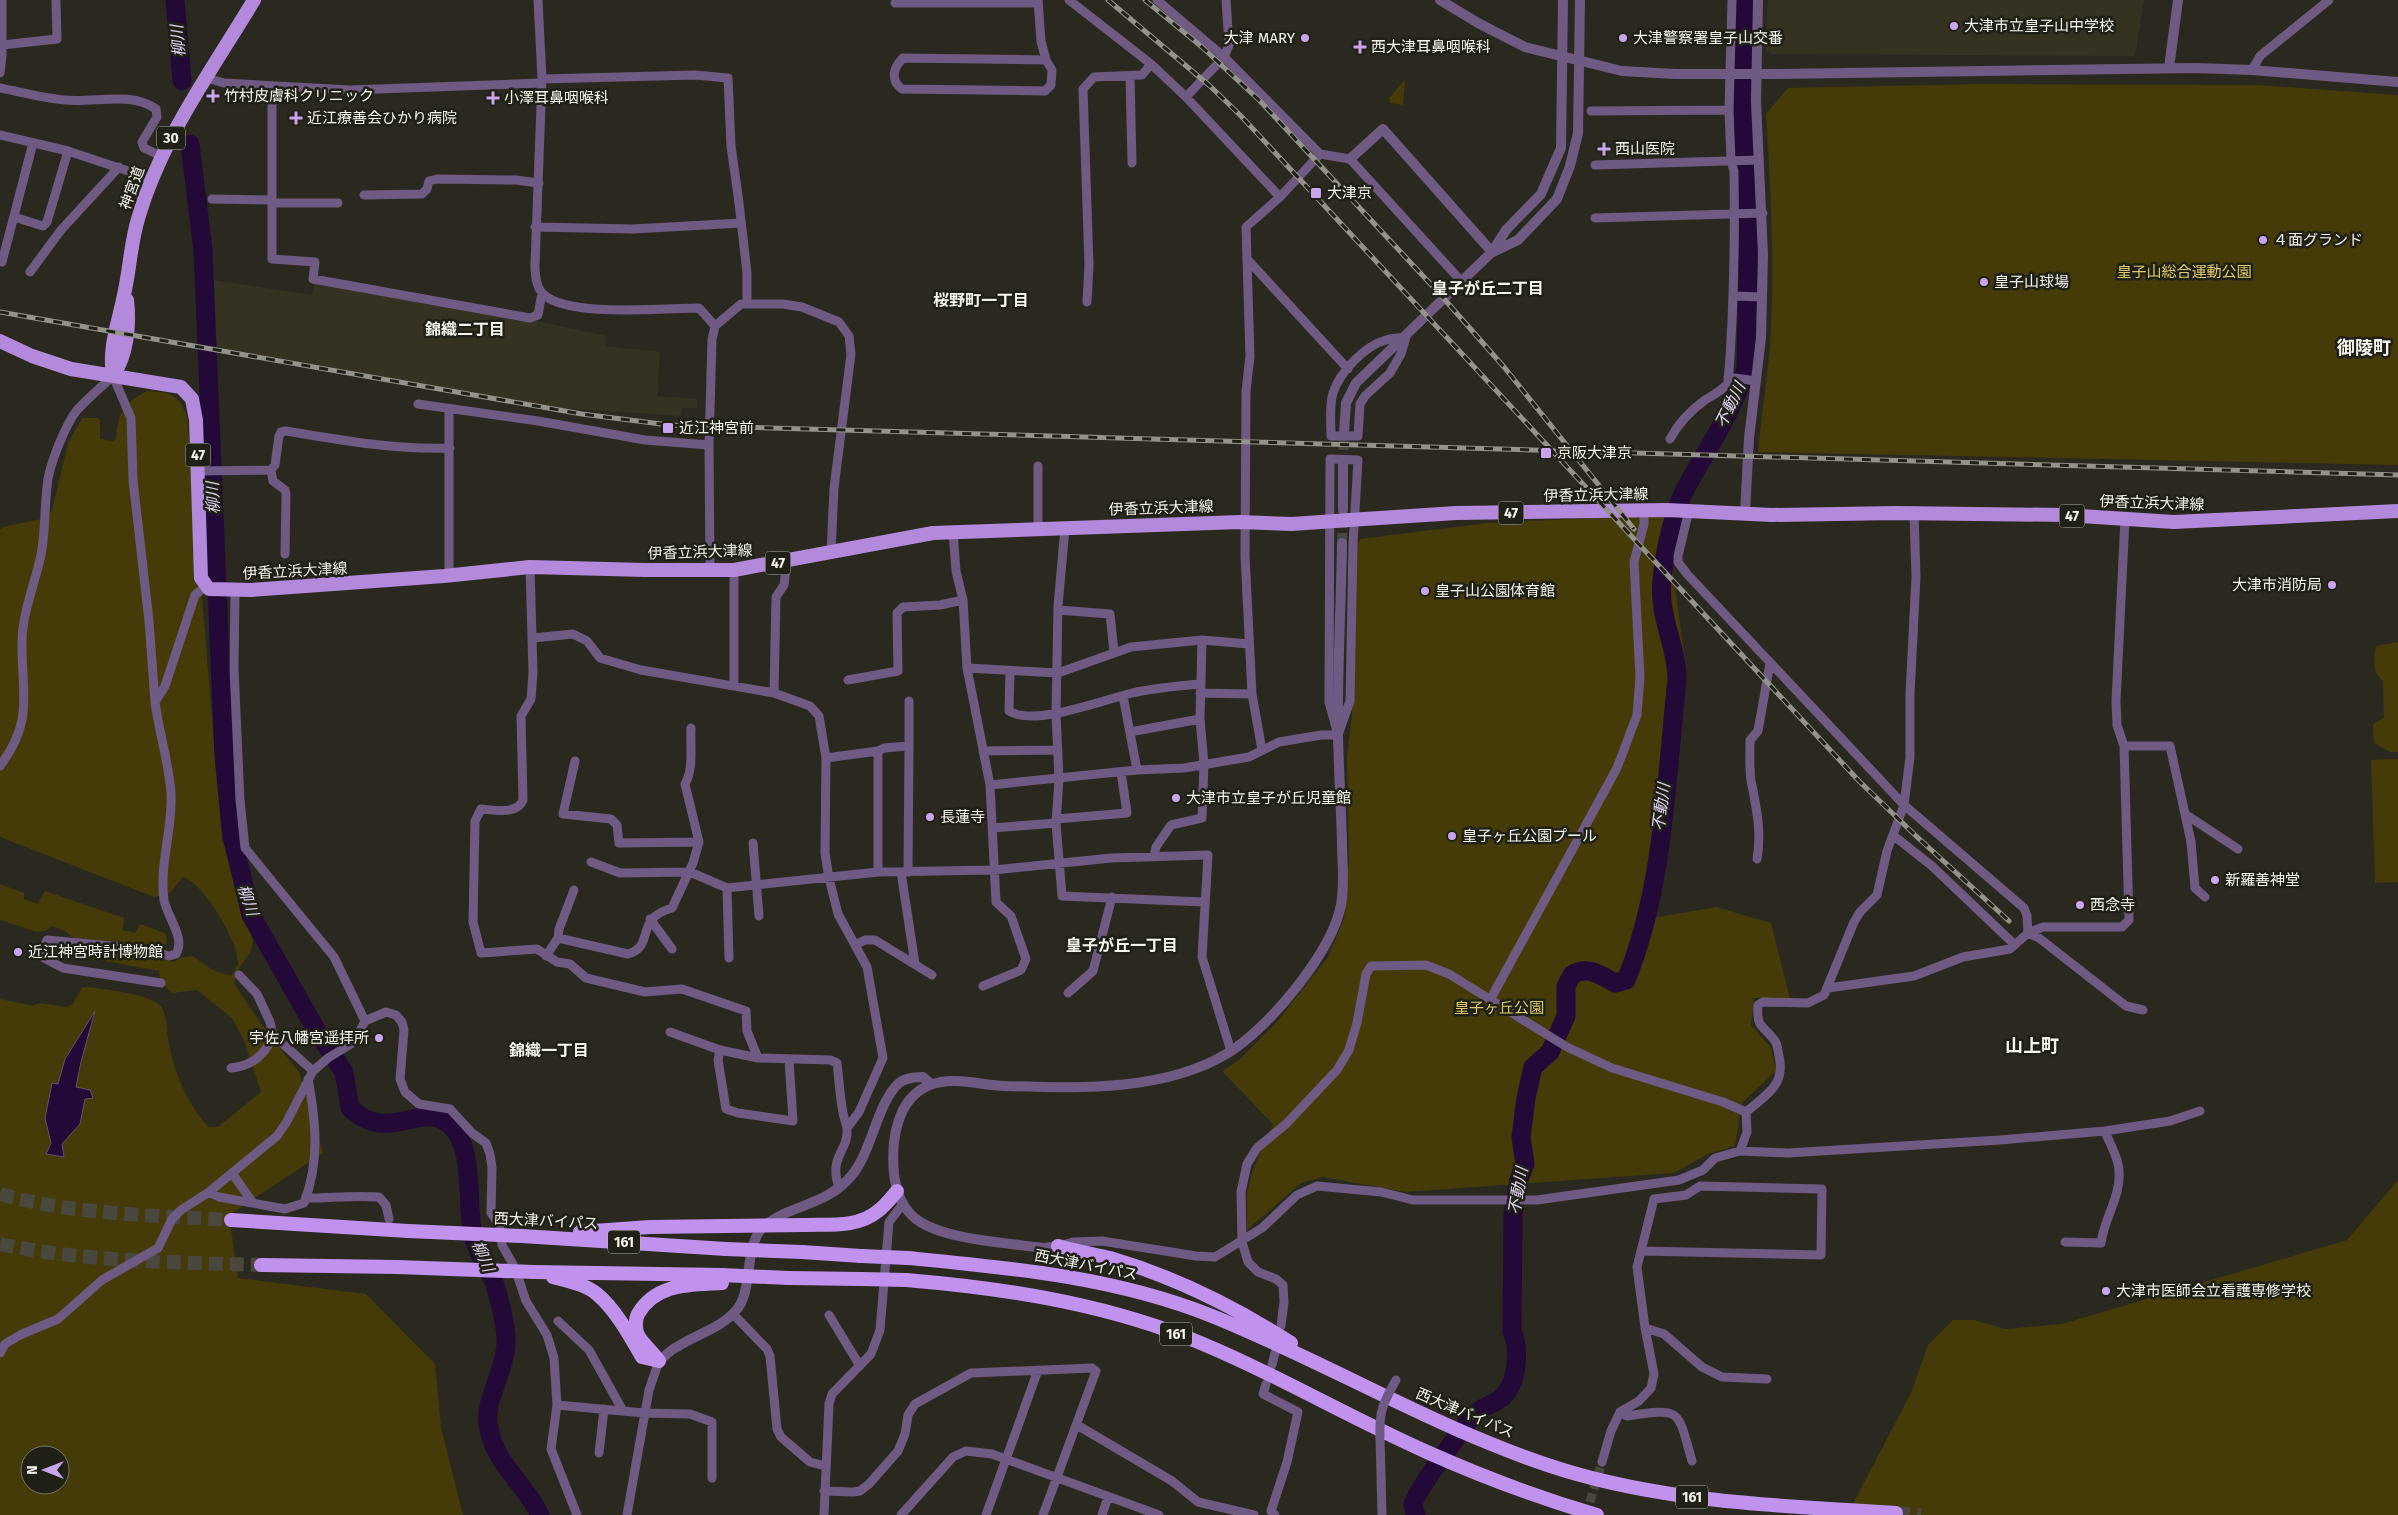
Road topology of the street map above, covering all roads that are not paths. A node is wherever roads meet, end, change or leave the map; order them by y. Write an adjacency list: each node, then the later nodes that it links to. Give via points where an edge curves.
1 (2, 0): 17 (street)
2 (56, 0): 17 (street, via 57,39)
3 (254, 0): 29 (main road, 神宮道 / 30)
4 (538, 0): 30 (street)
5 (1069, 0): 22 (street)
6 (1157, 0): 18 (street)
7 (1226, 0): 18 (street, via 1228,45)
8 (1440, 0): 19 (street, via 1524,46)
9 (1563, 0): 19 (street)
10 (1580, 0): 21 (street)
11 (1732, 0): 26 (street)
12 (1758, 0): 27 (street)
13 (2178, 0): 23 (street)
14 (2329, 0): 24 (street, via 2260,56)
15 (1038, 2): 16 (street); 20 (street)
16 (895, 3)
17 (2, 45): 25 (street)
18 (1224, 56): 34 (street); 40 (street)
19 (1562, 56): 21 (street); 61 (street, via 1561,148 1541,194 1506,230)
20 (1046, 60): 20 (street, via 1052,70 1051,84 1045,91 902,89 893,77 902,58)
21 (1580, 61): 26 (street, via 1622,71); 61 (street, via 1578,133 1570,166 1557,198 1518,240)
22 (1151, 64): 28 (street, via 1142,75); 34 (street)
23 (2169, 68): 24 (street); 27 (street)
24 (2252, 70): 31 (street)
25 (0, 73)
26 (1730, 74): 27 (street); 35 (street)
27 (1753, 74): 43 (street)
28 (1130, 76): 45 (street); 69 (street, via 1094,77 1084,90 1089,266)
29 (207, 78): 32 (street, via 224,83); 41 (main road, 神宮道 / 30)
30 (542, 81): 32 (street, via 350,90); 49 (street); 59 (street, via 695,75 728,78 731,146)
31 (2398, 82)
32 (272, 86): 53 (street)
33 (0, 88): 41 (street, via 66,100 133,100 152,106 157,117 142,142 144,148)
34 (1186, 98): 51 (street)
35 (1730, 110): 36 (street); 44 (street)
36 (1591, 111)
37 (0, 135): 38 (street)
38 (33, 143): 39 (street); 57 (street)
39 (68, 152): 47 (street); 57 (street, via 47,222 43,226)
40 (1320, 154): 42 (street); 51 (street)
41 (161, 156): 48 (main road, 神宮道 / 30)
42 (1350, 160): 61 (street, via 1383,129); 65 (street)
43 (1759, 160): 44 (street); 55 (street)
44 (1732, 161): 46 (street); 56 (street)
45 (1132, 163)
46 (1595, 165)
47 (119, 167): 48 (street); 64 (street, via 61,230)
48 (152, 179): 75 (main road, 神宮道 / 30, via 135,232 125,292 128,328 122,362)
49 (539, 183): 50 (street, via 438,179 429,181 422,194); 60 (street)
50 (364, 195)
51 (1280, 197): 62 (street, via 1246,227)
52 (212, 199): 53 (street)
53 (272, 201): 54 (street); 66 (street, via 272,259 315,262 313,279 530,318 538,314)
54 (338, 204)
55 (1762, 214): 56 (street); 68 (street)
56 (1735, 215): 58 (street); 67 (street)
57 (14, 217): 63 (street)
58 (1595, 218)
59 (741, 223): 60 (street, via 633,229); 70 (street)
60 (535, 227): 66 (street, via 535,276)
61 (1492, 252): 65 (street)
62 (1247, 259): 74 (street); 95 (street, via 1250,356 1246,392)
63 (2, 262)
64 (30, 272)
65 (1462, 282): 72 (street)
66 (542, 293): 71 (street, via 571,307 699,308)
67 (1735, 296): 68 (street); 76 (street)
68 (1761, 297): 77 (street)
69 (1087, 302)
70 (747, 304): 71 (street, via 740,304); 100 (street, via 783,304 810,309 839,322 849,336 851,354 834,488)
71 (715, 326): 82 (street, via 709,390)
72 (1406, 337): 74 (street, via 1373,346); 74 (street, via 1390,373 1360,404 1358,436 1331,436 1332,395); 80 (street, via 1352,389 1346,403)
73 (2, 345): 75 (main road, via 64,367)
74 (1348, 368)
75 (113, 376): 87 (main road, 47, via 165,383 188,392 196,420); 125 (street, via 131,418 133,480); 140 (street, via 76,411 48,476 46,524 22,638 25,712 19,734)
76 (1729, 377): 77 (street); 81 (street, via 1724,389 1686,416)
77 (1755, 381): 91 (street)
78 (418, 404): 79 (street)
79 (450, 409): 82 (street, via 538,420 645,440); 83 (street)
80 (1344, 433)
81 (1670, 439)
82 (709, 445): 104 (street)
83 (450, 448): 86 (street, via 414,449 286,431 279,436 275,465); 106 (street)
84 (1343, 465): 93 (street)
85 (1038, 466): 97 (street)
86 (271, 470): 87 (street); 101 (street, via 273,481 286,494)
87 (201, 471): 107 (main road, 47, via 201,578)
88 (1644, 510): 89 (main road, 伊香立浜大津線 / 47); 93 (main road, 伊香立浜大津線 / 47); 184 (street, via 1644,524 1634,562 1640,677 1637,715 1617,768)
89 (1688, 510): 91 (main road, 伊香立浜大津線 / 47); 114 (street, via 1678,562)
90 (2398, 511): 94 (main road, 伊香立浜大津線 / 47, via 2209,522)
91 (1745, 513): 92 (main road, 伊香立浜大津線 / 47)
92 (1914, 513): 94 (main road, 伊香立浜大津線 / 47); 145 (street, via 1916,577 1910,757)
93 (1343, 518): 93 (street, via 1358,460 1330,459); 95 (main road, 伊香立浜大津線 / 47, via 1292,524); 130 (street, via 1329,702); 130 (street, via 1353,544 1350,701)
94 (2125, 519): 132 (street, via 2116,701 2117,725)
95 (1245, 522): 96 (main road, 伊香立浜大津線 / 47); 112 (street)
96 (1065, 528): 97 (main road, 伊香立浜大津線 / 47); 109 (street)
97 (1038, 529): 98 (main road, 伊香立浜大津線 / 47)
98 (953, 532): 100 (main road, 伊香立浜大津線 / 47); 108 (street, via 956,571)
99 (1342, 543): 130 (street)
100 (831, 553): 102 (main road, 伊香立浜大津線 / 47)
101 (285, 554)
102 (787, 561): 105 (main road, 伊香立浜大津線 / 47); 121 (street, via 784,585 776,597)
103 (530, 567): 104 (main road, 伊香立浜大津線 / 47); 106 (main road, 伊香立浜大津線 / 47); 110 (street)
104 (710, 570): 105 (main road, 伊香立浜大津線 / 47)
105 (734, 570): 119 (street)
106 (449, 576): 107 (main road, 伊香立浜大津線 / 47, via 344,585)
107 (220, 589): 125 (street, via 196,595 165,686); 186 (street, via 234,668 245,848 334,958)
108 (964, 600): 115 (street); 118 (street, via 940,606 903,607 897,614 898,671)
109 (1058, 610): 113 (street, via 1110,614); 117 (street)
110 (533, 638): 119 (street, via 573,634 587,641 600,658 641,670); 175 (street, via 531,700 521,716 523,800 514,810 481,810 474,821 473,922 481,953 537,949)
111 (1202, 640): 112 (street); 113 (street, via 1132,647); 120 (street)
112 (1249, 644): 122 (street)
113 (1114, 652): 117 (street)
114 (1770, 663): 145 (street); 154 (street, via 1758,731 1750,740 1751,778 1760,842)
115 (967, 668): 116 (street); 136 (street)
116 (1010, 670): 117 (street); 126 (street, via 1009,711 1015,714)
117 (1058, 673): 126 (street)
118 (848, 680)
119 (734, 686): 121 (street)
120 (1200, 688): 122 (street); 123 (street, via 1161,687); 127 (street)
121 (774, 693): 137 (street, via 810,706 818,716)
122 (1252, 694): 134 (street)
123 (1123, 696): 126 (street); 129 (street)
124 (908, 701): 131 (street)
125 (155, 702): 180 (street, via 171,793 170,829 163,873 164,898 180,940 180,949 169,956 144,949 47,940 42,951 44,958 63,968)
126 (1056, 714): 133 (street)
127 (1200, 719): 129 (street); 139 (street)
128 (691, 728): 150 (street, via 686,784)
129 (1130, 732): 141 (street)
130 (1338, 735): 134 (street, via 1279,742); 190 (street, via 1341,906 1323,951 1270,1018)
131 (908, 746): 135 (street); 160 (street)
132 (2124, 746): 146 (street, via 2170,746); 170 (street, via 2127,925 2043,927)
133 (1058, 750): 136 (street); 143 (street)
134 (1262, 750): 139 (street, via 1249,757)
135 (878, 751): 137 (street); 159 (street)
136 (983, 751): 144 (street)
137 (826, 758): 161 (street, via 825,853)
138 (575, 761): 150 (street, via 563,814 611,819 618,825 619,843)
139 (1204, 764): 141 (street); 153 (street, via 1202,818 1171,825 1156,847)
140 (0, 766)
141 (1138, 770): 142 (street)
142 (1121, 772): 143 (street); 147 (street, via 1127,813)
143 (1059, 779): 144 (street); 147 (street)
144 (990, 785): 148 (street)
145 (1904, 805): 149 (street); 170 (street, via 2024,908)
146 (2184, 814): 152 (street); 165 (street, via 2191,842 2195,888)
147 (1056, 821): 148 (street); 156 (street)
148 (992, 828): 157 (street)
149 (1894, 836): 173 (street, via 1932,866); 182 (street, via 1877,895 1854,922)
150 (699, 842): 158 (street)
151 (753, 843): 162 (street)
152 (2238, 848)
153 (1154, 856): 156 (street); 167 (street, via 1208,855)
154 (1757, 859)
155 (591, 862): 158 (street, via 620,873)
156 (1060, 864): 157 (street); 166 (street, via 1062,896)
157 (994, 870): 160 (street); 181 (street, via 996,902 1012,916 1026,960 1021,970)
158 (690, 872): 163 (street); 169 (street, via 672,908 658,912)
159 (878, 872): 160 (street); 161 (street)
160 (905, 872): 177 (street)
161 (829, 878): 162 (street); 172 (street, via 838,914)
162 (757, 887): 163 (street); 168 (street)
163 (727, 888): 176 (street)
164 (574, 890): 171 (street)
165 (2205, 897)
166 (1112, 898): 167 (street); 183 (street, via 1093,971)
167 (1204, 902): 190 (street, via 1202,958)
168 (759, 916)
169 (650, 919): 171 (street, via 642,945 628,954); 174 (street)
170 (2028, 933): 173 (street); 185 (street, via 2126,1006)
171 (558, 938): 175 (street)
172 (855, 945): 177 (street, via 875,940); 199 (street, via 867,967 883,1058 859,1112)
173 (2015, 945): 182 (street, via 2004,951 1963,957 1914,976)
174 (672, 949)
175 (546, 956): 191 (street, via 570,964 586,978 645,992 682,989 746,1011 747,1032)
176 (729, 958)
177 (914, 964): 179 (street)
178 (239, 975): 188 (street, via 257,994)
179 (932, 975)
180 (161, 983)
181 (982, 986)
182 (1828, 988): 198 (street, via 1824,995 1808,1003 1763,1002 1758,1005 1760,1027 1776,1042 1782,1070 1774,1088)
183 (1068, 993)
184 (1490, 1000): 198 (street, via 1566,1048 1612,1068); 214 (street, via 1449,974 1426,965 1371,966 1366,974 1350,1050 1342,1063 1286,1124 1258,1148 1247,1164 1241,1192)
185 (2143, 1010)
186 (365, 1021): 194 (street, via 354,1042); 236 (street, via 386,1012 399,1018 404,1030 400,1079 405,1092 419,1104 450,1109 486,1143 492,1167 492,1213 500,1226 502,1245 515,1268 526,1301 547,1334 554,1358)
187 (670, 1032): 189 (street)
188 (273, 1035): 193 (street, via 263,1054 247,1064); 194 (street)
189 (720, 1050): 191 (street); 192 (street, via 718,1060 726,1109 793,1121)
190 (1231, 1051): 196 (street, via 1210,1062 1141,1082 1065,1087 949,1081)
191 (758, 1058): 192 (street)
192 (789, 1059): 199 (street, via 837,1063)
193 (231, 1068)
194 (313, 1071): 195 (street)
195 (308, 1079): 203 (street, via 277,1136); 208 (street, via 316,1146)
196 (931, 1084): 205 (street, via 923,1077 912,1077 899,1083 853,1174); 206 (street, via 908,1102 896,1122 894,1171)
197 (2200, 1111): 200 (street, via 2170,1121)
198 (1746, 1112): 201 (street, via 1747,1132)
199 (847, 1128): 205 (street, via 836,1161)
200 (2104, 1130): 201 (street, via 1964,1143 1798,1152); 215 (street, via 2120,1169 2118,1190 2103,1228 2101,1243)
201 (1740, 1150): 202 (street, via 1715,1158)
202 (1703, 1170): 204 (street); 214 (street, via 1679,1180 1537,1200 1413,1200 1381,1192 1317,1186 1297,1195)
203 (232, 1173): 207 (street); 209 (street)
204 (1707, 1186): 217 (street, via 1700,1186 1686,1195 1654,1200); 217 (street, via 1822,1189 1821,1255)
205 (839, 1188): 221 (street, via 763,1228 756,1238 739,1307)
206 (897, 1191): 210 (street); 213 (highway, bridge, via 877,1212 860,1221 844,1224 650,1227)
207 (209, 1192): 209 (street, via 219,1198); 226 (street, via 172,1219 158,1248 102,1280 58,1319 5,1344)
208 (306, 1198): 209 (street, via 304,1203 285,1209); 211 (street, via 379,1197 386,1205)
209 (253, 1203)
210 (903, 1204): 216 (street, via 915,1218 932,1228 1044,1248); 231 (street, via 889,1222 886,1236 880,1330 872,1354)
211 (389, 1219)
212 (231, 1220): 213 (highway, 西大津バイパス / 161, bridge)
213 (522, 1236): 230 (highway, 西大津バイパス / 161, bridge, via 908,1258 1050,1273 1104,1283 1210,1316)
214 (1242, 1242): 216 (street, via 1215,1257 1102,1242 1073,1242); 224 (street, via 1248,1262 1258,1272 1283,1285)
215 (2065, 1242)
216 (1058, 1246): 230 (highway, via 1111,1259 1208,1295 1246,1314)
217 (1640, 1251): 225 (street, via 1638,1285)
218 (261, 1265): 219 (highway, 161, bridge)
219 (534, 1272): 220 (highway, 161); 228 (highway, via 596,1293 642,1357)
220 (722, 1279): 228 (highway, via 680,1286 650,1298 636,1317 636,1328 638,1336); 263 (highway, 161, bridge, via 906,1280 1016,1292 1078,1304 1185,1337 1257,1368 1426,1451 1510,1487)
221 (733, 1314): 228 (street, via 676,1347); 246 (street, via 770,1356 775,1416 781,1437 810,1462)
222 (830, 1315): 231 (street)
223 (558, 1321): 238 (street, via 589,1350)
224 (1281, 1326)
225 (1645, 1328): 233 (street, via 1664,1334 1702,1367 1722,1377); 239 (street, via 1654,1374 1651,1388 1639,1401)
226 (0, 1353)
227 (1275, 1353): 229 (street)
228 (659, 1361): 240 (street)
229 (1272, 1365)
230 (1324, 1365): 251 (highway, 西大津バイパス / 161, via 1436,1420 1563,1469 1637,1488 1704,1499)
231 (860, 1366): 246 (street, via 832,1394)
232 (1038, 1370): 241 (street, via 1092,1368 1096,1371); 243 (street); 249 (street, via 976,1372 920,1400 908,1415 898,1450 869,1484 860,1491)
233 (1766, 1379)
234 (1396, 1380): 262 (street, bridge, via 1379,1417)
235 (1266, 1384): 261 (street, via 1263,1394 1298,1412 1272,1511)
236 (557, 1405): 237 (street); 252 (street, via 551,1449)
237 (604, 1409): 238 (street); 242 (street)
238 (624, 1411): 240 (street)
239 (1620, 1412): 244 (street, via 1627,1416 1662,1411 1677,1416); 245 (street)
240 (644, 1413): 247 (street, via 690,1414 712,1422); 253 (street)
241 (1077, 1425): 248 (street); 260 (street, via 1172,1481 1198,1502)
242 (599, 1452)
243 (1006, 1460): 248 (street); 255 (street, via 973,1451 953,1457); 256 (street)
244 (1692, 1460)
245 (1602, 1462)
246 (825, 1466): 249 (street)
247 (712, 1478)
248 (1057, 1478): 250 (street); 257 (street)
249 (824, 1491): 254 (street)
250 (1108, 1497): 258 (street); 259 (street)
251 (1896, 1513)
252 (577, 1515)
253 (626, 1515)
254 (824, 1515)
255 (901, 1515)
256 (986, 1515)
257 (1043, 1515)
258 (1102, 1515)
259 (1159, 1515)
260 (1254, 1515)
261 (1275, 1515)
262 (1382, 1515)
263 (1597, 1515)

